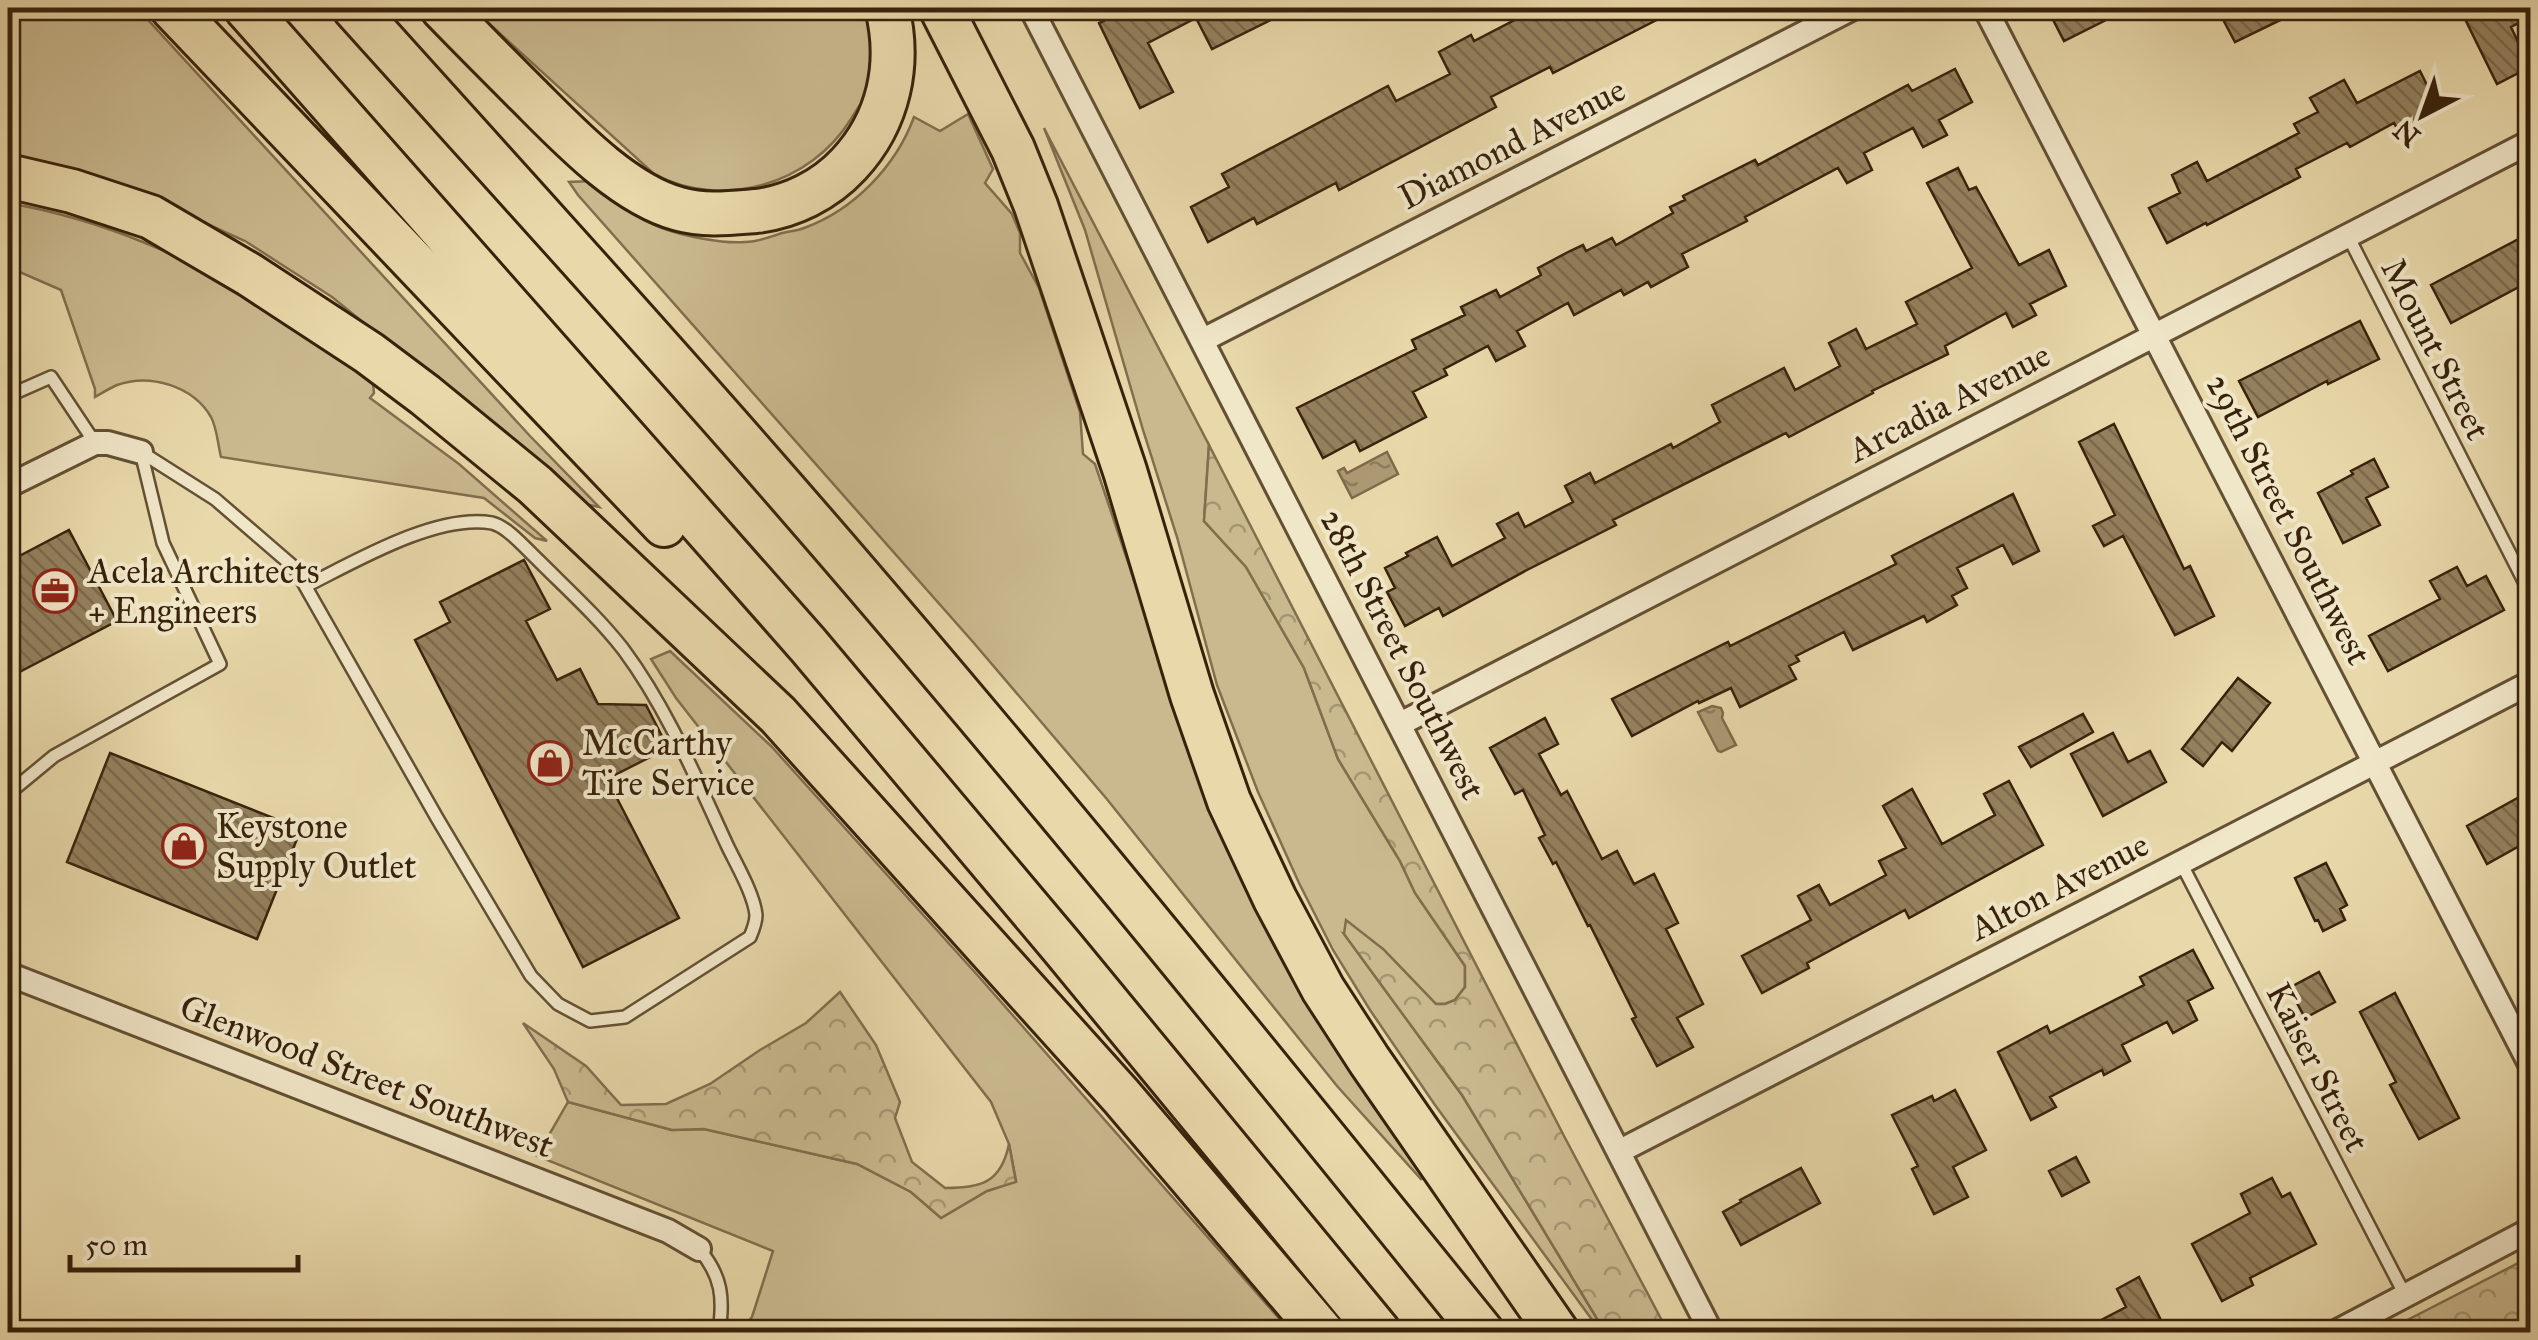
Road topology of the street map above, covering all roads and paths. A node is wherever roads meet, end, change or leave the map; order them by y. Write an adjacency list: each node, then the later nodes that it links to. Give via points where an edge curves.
1 (172, 8): 26 (highway)
2 (246, 8): 26 (highway, via 808,645)
3 (354, 8): 36 (highway, via 968,704)
4 (442, 8): 5 (highway, via 614,173 678,209 707,214 770,209 806,197 863,149 889,95 894,58)
5 (887, 8)
6 (941, 8): 37 (highway, via 1036,206 1192,696 1275,900 1368,1060)
7 (1031, 8): 14 (street, 28th Street Southwest)
8 (1853, 8): 14 (street, Diamond Avenue)
9 (1985, 8): 13 (street, 29th Street Southwest)
10 (2530, 142): 12 (street, Arcadia Avenue)
11 (8, 176): 34 (highway, via 151,217 250,275 368,353 535,485 778,715 1121,1096)
12 (2348, 236): 13 (street, Arcadia Avenue); 20 (lane, Mount Street)
13 (2155, 336): 22 (street, Arcadia Avenue); 23 (street, 29th Street Southwest)
14 (1202, 340): 22 (street, 28th Street Southwest)
15 (8, 396): 16 (lane, via 51,376)
16 (95, 443): 17 (street); 18 (street)
17 (141, 452): 19 (lane, via 215,499 296,568); 24 (lane, via 163,542 220,664 54,756)
18 (8, 486)
19 (306, 586): 19 (lane, via 521,960 558,1004 590,1021 625,1017 750,937 756,917 743,877 647,686 600,621 496,524 468,522 390,543)
20 (2530, 593)
21 (2530, 683): 23 (street, Alton Avenue)
22 (1400, 724): 29 (street, 28th Street Southwest)
23 (2375, 763): 25 (street, Alton Avenue); 28 (street, 29th Street Southwest)
24 (8, 794)
25 (2181, 863): 29 (street, Alton Avenue); 32 (lane, Kaiser Street)
26 (1062, 947): 35 (highway)
27 (8, 974): 31 (street, Glenwood Street Southwest, via 668,1231)
28 (2530, 1064)
29 (1620, 1151): 38 (street, 28th Street Southwest)
30 (2530, 1230): 32 (street)
31 (699, 1249): 33 (lane, via 720,1284)
32 (2406, 1297): 39 (street)
33 (719, 1332)
34 (1322, 1332)
35 (1378, 1332)
36 (1482, 1332)
37 (1557, 1332)
38 (1711, 1332)
39 (2336, 1332)

